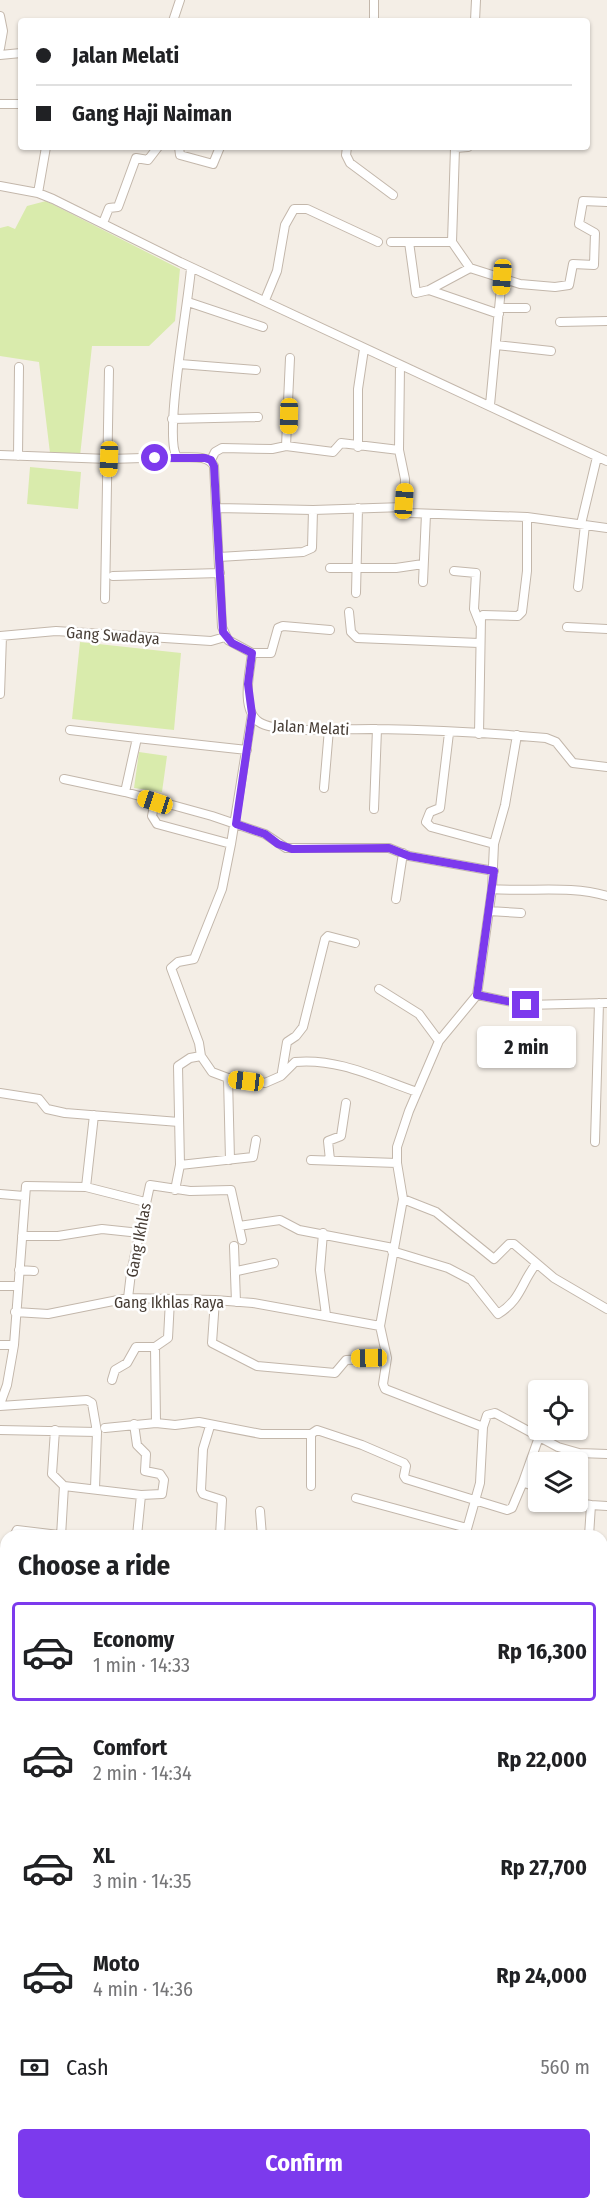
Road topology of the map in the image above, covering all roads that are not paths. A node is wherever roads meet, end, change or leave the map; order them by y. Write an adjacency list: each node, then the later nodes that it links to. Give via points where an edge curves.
1 (180, 0): 5 (street)
2 (374, 0): 6 (street)
3 (476, 0): 7 (street)
4 (0, 16): 8 (street)
5 (174, 18)
6 (374, 18)
7 (475, 18)
8 (0, 48)
9 (18, 53): 10 (street)
10 (0, 55)
11 (0, 104): 12 (street)
12 (18, 104)
13 (45, 150): 20 (street)
14 (156, 150): 23 (street, via 148,160 136,158 122,200 118,207 109,208)
15 (179, 150): 16 (street, via 180,155 214,164)
16 (219, 150)
17 (347, 150): 21 (street, via 350,163)
18 (455, 150): 27 (street)
19 (0, 186): 20 (street)
20 (38, 193): 23 (street)
21 (393, 195)
22 (607, 201): 30 (street, via 583,201 579,224 595,233 594,265 573,264 569,285 533,286)
23 (103, 222): 28 (street)
24 (378, 242): 32 (street, via 307,209 294,209 285,225 277,271)
25 (391, 242): 26 (street)
26 (410, 242): 27 (street); 31 (street, via 416,293)
27 (452, 242): 29 (street)
28 (191, 268): 32 (street); 33 (street)
29 (470, 268): 30 (street); 31 (street)
30 (502, 277): 35 (street)
31 (429, 290): 35 (street)
32 (265, 300): 40 (street)
33 (188, 302): 38 (street); 43 (street)
34 (526, 308): 35 (street)
35 (499, 311): 39 (street)
36 (607, 321): 37 (street)
37 (560, 322)
38 (263, 327)
39 (496, 345): 41 (street); 48 (street)
40 (364, 349): 44 (street); 52 (street, via 358,390)
41 (551, 351)
42 (290, 358): 51 (street)
43 (180, 364): 47 (street); 50 (street)
44 (400, 365): 48 (street); 53 (street)
45 (19, 367): 55 (street)
46 (109, 370): 58 (street)
47 (256, 370)
48 (490, 405): 56 (street)
49 (258, 417): 50 (street)
50 (172, 419): 57 (street)
51 (286, 446): 52 (street, via 331,452 341,444); 59 (street, via 222,448)
52 (358, 447): 53 (street)
53 (399, 450): 61 (street, via 405,479)
54 (0, 455): 55 (street)
55 (18, 456): 58 (street)
56 (597, 456): 60 (street); 67 (street)
57 (177, 457): 58 (street); 59 (street)
58 (109, 459): 79 (street)
59 (211, 460): 62 (street)
60 (607, 461)
61 (404, 507): 63 (street); 65 (street, via 410,513)
62 (216, 508): 64 (street); 69 (street)
63 (358, 508): 64 (street); 72 (street)
64 (313, 510): 69 (street, via 312,548 303,552)
65 (426, 514): 66 (street); 70 (street)
66 (527, 518): 67 (street); 81 (street, via 522,612 518,616 483,615)
67 (583, 524): 68 (street); 77 (street)
68 (607, 528)
69 (219, 557): 74 (street)
70 (423, 564): 72 (street); 76 (street)
71 (330, 568): 72 (street)
72 (357, 568): 78 (street)
73 (454, 571): 81 (street, via 476,573 474,609)
74 (220, 573): 75 (street); 86 (street)
75 (113, 576)
76 (423, 582)
77 (578, 587)
78 (356, 593)
79 (105, 599)
80 (349, 612): 87 (street, via 351,632 357,638)
81 (480, 625): 87 (street)
82 (567, 627): 84 (street)
83 (330, 630): 88 (street, via 283,626 278,628 271,653)
84 (607, 630)
85 (1, 636): 86 (street, Gang Swadaya, via 41,631 211,641); 89 (street)
86 (225, 637): 88 (street)
87 (479, 643): 95 (street)
88 (252, 653): 90 (street, Jalan Melati, via 248,684)
89 (0, 694)
90 (252, 714): 91 (street, Jalan Melati, via 270,726); 98 (street)
91 (329, 729): 92 (street, Jalan Melati); 101 (street)
92 (377, 729): 94 (street, Jalan Melati); 104 (street)
93 (70, 730): 97 (street)
94 (449, 733): 95 (street, Jalan Melati); 107 (street, via 440,808 430,812 426,822 431,827)
95 (479, 734): 96 (street, Jalan Melati)
96 (517, 735): 99 (street, Jalan Melati, via 552,740 573,763); 107 (street)
97 (137, 738): 98 (street); 102 (street)
98 (247, 750): 105 (street)
99 (607, 767)
100 (64, 779): 102 (street)
101 (324, 788)
102 (124, 792): 103 (street)
103 (155, 802): 105 (street); 106 (street, via 155,822)
104 (374, 809)
105 (236, 824): 106 (street); 108 (street, via 292,849 389,848)
106 (231, 844): 120 (street, via 222,889 194,959 174,964 172,974)
107 (494, 844): 109 (street)
108 (403, 853): 109 (street); 112 (street)
109 (494, 871): 110 (street)
110 (492, 890): 111 (street, via 573,889); 113 (street)
111 (607, 896)
112 (396, 899)
113 (489, 911): 114 (street); 117 (street)
114 (521, 913)
115 (355, 943): 121 (street, via 328,936 325,939 303,1026 287,1042)
116 (379, 989): 119 (street, via 418,1014)
117 (477, 995): 118 (street, via 526,1005); 119 (street)
118 (603, 1003): 129 (street)
119 (442, 1038): 123 (street)
120 (201, 1056): 122 (street, via 212,1072); 127 (street, via 178,1064)
121 (281, 1076): 122 (street, via 265,1083); 123 (street, via 295,1062 320,1060 358,1068)
122 (228, 1078): 130 (street)
123 (417, 1092): 133 (street, via 397,1147)
124 (0, 1094): 126 (street, via 39,1100 49,1110)
125 (346, 1103): 132 (street, via 341,1136 328,1141)
126 (94, 1115): 127 (street); 135 (street)
127 (179, 1122): 134 (street)
128 (256, 1140): 130 (street, via 253,1157)
129 (595, 1142)
130 (230, 1160): 134 (street)
131 (311, 1160): 132 (street)
132 (330, 1160): 133 (street)
133 (397, 1163): 139 (street)
134 (180, 1165): 136 (street)
135 (86, 1186): 138 (street, via 31,1184 26,1186); 140 (street)
136 (175, 1190): 140 (street, Gang Ikhlas, via 152,1184); 141 (street, via 229,1189)
137 (0, 1194): 138 (street)
138 (24, 1196): 144 (street)
139 (403, 1199): 145 (street); 147 (street, via 436,1212 494,1259 512,1244)
140 (145, 1202): 142 (street, Gang Ikhlas)
141 (239, 1226): 143 (street, via 280,1220 299,1230); 149 (street)
142 (140, 1233): 144 (street, via 102,1229 58,1236); 153 (street, Gang Ikhlas)
143 (323, 1233): 145 (street); 159 (street, via 320,1270)
144 (22, 1236): 148 (street)
145 (393, 1250): 147 (street, via 471,1280 498,1314 519,1298); 160 (street)
146 (274, 1263): 149 (street)
147 (536, 1264): 157 (street)
148 (19, 1270): 150 (street); 152 (street)
149 (237, 1270): 156 (street)
150 (34, 1271)
151 (0, 1286): 152 (street)
152 (18, 1286): 158 (street)
153 (128, 1298): 154 (street, Gang Ikhlas Raya); 158 (street, Gang Ikhlas Raya, via 48,1314)
154 (170, 1300): 155 (street, Gang Ikhlas Raya); 163 (street, via 168,1338)
155 (215, 1300): 156 (street, Gang Ikhlas Raya); 164 (street, via 212,1342 250,1363 328,1373 338,1371 346,1360)
156 (236, 1302): 159 (street, Gang Ikhlas Raya)
157 (607, 1309)
158 (15, 1312): 162 (street)
159 (326, 1315): 160 (street, Gang Ikhlas Raya)
160 (380, 1326): 164 (street)
161 (0, 1345): 162 (street)
162 (14, 1345): 166 (street)
163 (155, 1347): 165 (street, via 134,1348 127,1363 115,1370); 168 (street)
164 (387, 1358): 170 (street, via 385,1389)
165 (112, 1380)
166 (0, 1405): 174 (street, via 90,1401)
167 (134, 1424): 168 (street); 174 (street); 186 (street, via 137,1445 146,1454 145,1471 160,1474 164,1480 162,1494)
168 (156, 1424): 169 (street, via 199,1422)
169 (210, 1426): 175 (street, via 261,1434); 195 (street, via 203,1449 201,1490 222,1500)
170 (483, 1427): 171 (street, via 491,1413); 188 (street)
171 (528, 1428)
172 (0, 1430): 173 (street)
173 (55, 1430): 174 (street); 183 (street, via 52,1474)
174 (101, 1430): 185 (street)
175 (311, 1434): 184 (street); 188 (street, via 317,1430 362,1445 405,1465 406,1479)
176 (536, 1440): 181 (street)
177 (549, 1440): 178 (street)
178 (576, 1452)
179 (588, 1453): 180 (street)
180 (607, 1454)
181 (523, 1482): 182 (street); 188 (street, via 510,1510)
182 (528, 1484)
183 (64, 1486): 185 (street); 193 (street)
184 (311, 1486)
185 (95, 1488): 186 (street)
186 (141, 1495): 194 (street)
187 (356, 1498): 197 (street)
188 (476, 1499): 198 (street)
189 (588, 1505): 190 (street)
190 (591, 1505): 191 (street); 199 (street)
191 (607, 1506)
192 (260, 1511): 196 (street)
193 (63, 1530)
194 (138, 1530)
195 (220, 1530)
196 (262, 1530)
197 (460, 1530)
198 (467, 1530)
199 (589, 1530)

